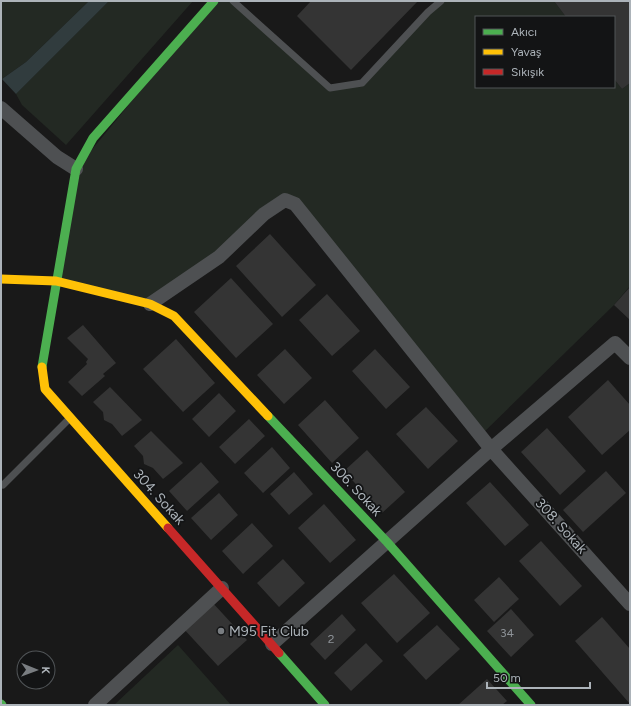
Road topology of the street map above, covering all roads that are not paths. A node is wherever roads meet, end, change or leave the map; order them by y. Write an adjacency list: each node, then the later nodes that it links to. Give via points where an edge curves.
1 (214, 1): 5 (street, 304. Sokak, via 93,138)
2 (232, 1): 3 (lane, via 330,88 362,83)
3 (441, 1)
4 (1, 108): 5 (street, via 57,157)
5 (76, 169): 7 (street, 304. Sokak)
6 (1, 279): 7 (street, 306. Sokak)
7 (56, 281): 8 (street, 306. Sokak); 10 (street, 304. Sokak, via 41,364 45,389)
8 (150, 304): 11 (street, 308. Sokak, via 220,257 264,214 285,200 295,204); 13 (street, 306. Sokak, via 174,316)
9 (630, 358): 11 (street, via 615,343)
10 (71, 418): 12 (lane); 14 (street, 304. Sokak)
11 (491, 448): 13 (street); 15 (street, 308. Sokak)
12 (3, 485)
13 (387, 542): 16 (street); 19 (street, 306. Sokak)
14 (222, 588): 16 (street, 304. Sokak); 18 (street)
15 (630, 604)
16 (272, 644): 17 (street, 304. Sokak)
17 (323, 704)
18 (95, 705)
19 (531, 705)

